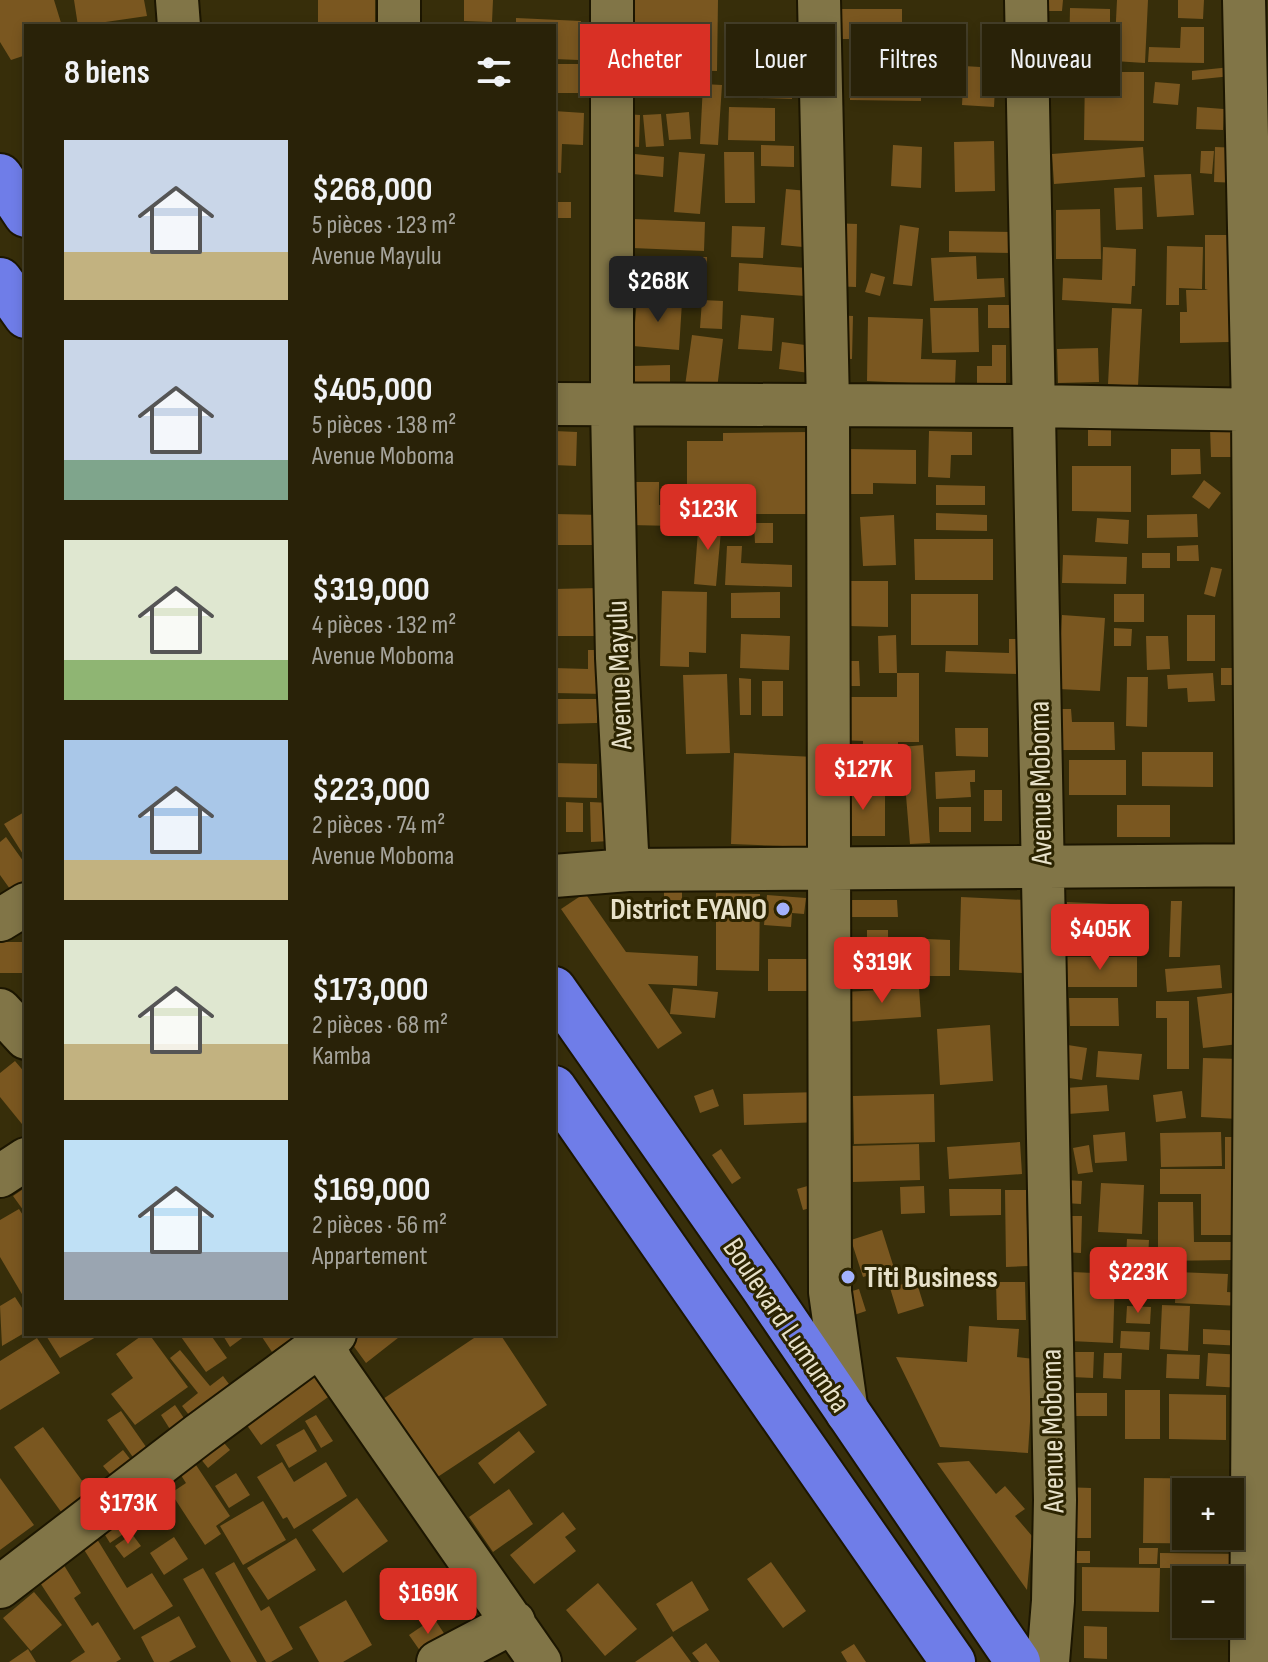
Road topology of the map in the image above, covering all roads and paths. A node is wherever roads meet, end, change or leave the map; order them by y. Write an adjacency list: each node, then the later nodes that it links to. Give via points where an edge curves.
1 (177, 0): 7 (street)
2 (399, 0): 8 (street)
3 (612, 0): 15 (street, Avenue Mayulu)
4 (819, 0): 14 (street)
5 (1026, 0): 16 (street, Avenue Moboma)
6 (1244, 0): 17 (street)
7 (179, 24)
8 (399, 24)
9 (0, 176): 10 (highway)
10 (24, 212)
11 (0, 280): 12 (highway)
12 (24, 313)
13 (556, 404): 15 (street)
14 (828, 404): 15 (street); 16 (street); 19 (street)
15 (612, 406): 21 (street, Avenue Mayulu)
16 (1032, 406): 17 (street); 20 (street, Avenue Moboma)
17 (1261, 410): 18 (street)
18 (1262, 865): 20 (street); 42 (street)
19 (829, 867): 20 (street); 21 (street); 34 (street, via 830,1292)
20 (1042, 867): 41 (street, Avenue Moboma, via 1055,1500)
21 (628, 870): 22 (street)
22 (556, 876)
23 (24, 905): 24 (street)
24 (0, 920)
25 (556, 992): 31 (highway, Boulevard Lumumba)
26 (0, 1010): 27 (street)
27 (24, 1036)
28 (556, 1091): 32 (highway, Boulevard Lumumba)
29 (24, 1160): 30 (street)
30 (0, 1176)
31 (762, 1286): 32 (highway); 34 (highway, Boulevard Lumumba)
32 (716, 1324): 39 (highway, Boulevard Lumumba)
33 (325, 1337): 35 (street); 36 (street, via 332,1363)
34 (847, 1413): 40 (highway, Boulevard Lumumba)
35 (0, 1587)
36 (514, 1622): 37 (street); 38 (street)
37 (438, 1662)
38 (540, 1662)
39 (953, 1662)
40 (1018, 1662)
41 (1048, 1662)
42 (1251, 1662)

